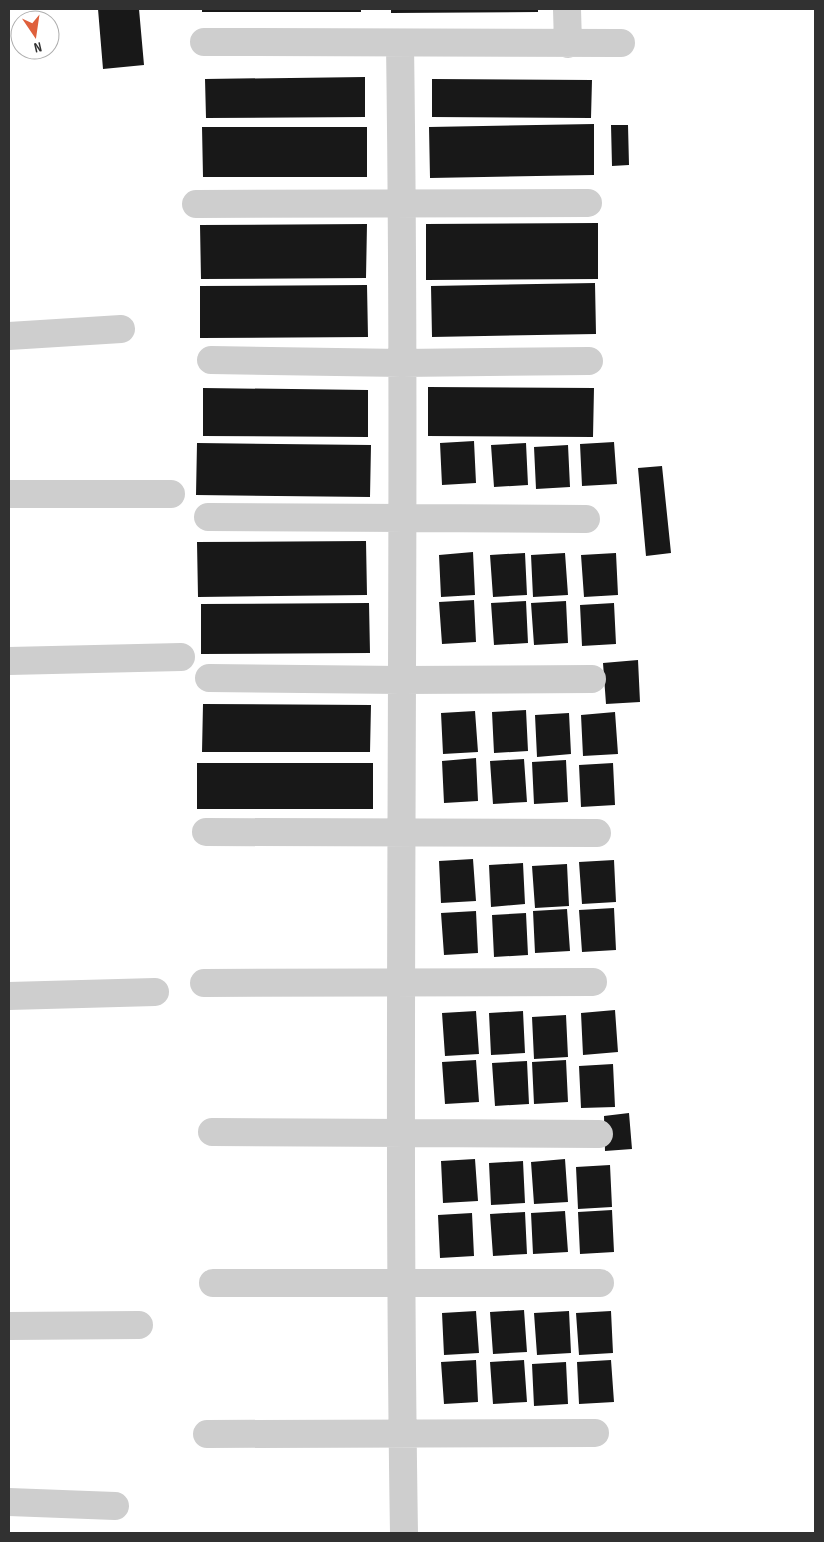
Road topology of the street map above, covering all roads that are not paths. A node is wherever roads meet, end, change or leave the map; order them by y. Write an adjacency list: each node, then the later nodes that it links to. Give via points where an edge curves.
1 (568, 9): 5 (street)
2 (204, 42): 4 (street)
3 (620, 43): 5 (street)
4 (400, 44): 5 (street); 6 (street)
5 (568, 44)
6 (402, 203): 7 (street); 8 (street); 13 (street)
7 (588, 203)
8 (196, 204)
9 (121, 329): 10 (street)
10 (9, 336)
11 (211, 360): 13 (street)
12 (589, 361): 13 (street)
13 (402, 363): 16 (street)
14 (9, 494): 15 (street)
15 (171, 494)
16 (401, 517): 17 (street); 18 (street); 23 (street)
17 (208, 518)
18 (586, 519)
19 (181, 657): 20 (street)
20 (9, 661)
21 (209, 678): 23 (street)
22 (592, 679): 23 (street)
23 (401, 680): 25 (street)
24 (206, 832): 25 (street)
25 (400, 833): 26 (street); 27 (street)
26 (597, 833)
27 (400, 981): 28 (street); 29 (street); 33 (street)
28 (593, 982)
29 (204, 983)
30 (155, 992): 31 (street)
31 (9, 996)
32 (212, 1132): 33 (street)
33 (402, 1132): 34 (street); 36 (street)
34 (599, 1134)
35 (213, 1283): 36 (street)
36 (401, 1283): 37 (street); 40 (street)
37 (600, 1283)
38 (139, 1325): 39 (street)
39 (9, 1326)
40 (403, 1432): 41 (street); 42 (street); 45 (street)
41 (595, 1433)
42 (207, 1434)
43 (9, 1502): 44 (street)
44 (115, 1506)
45 (404, 1533)

